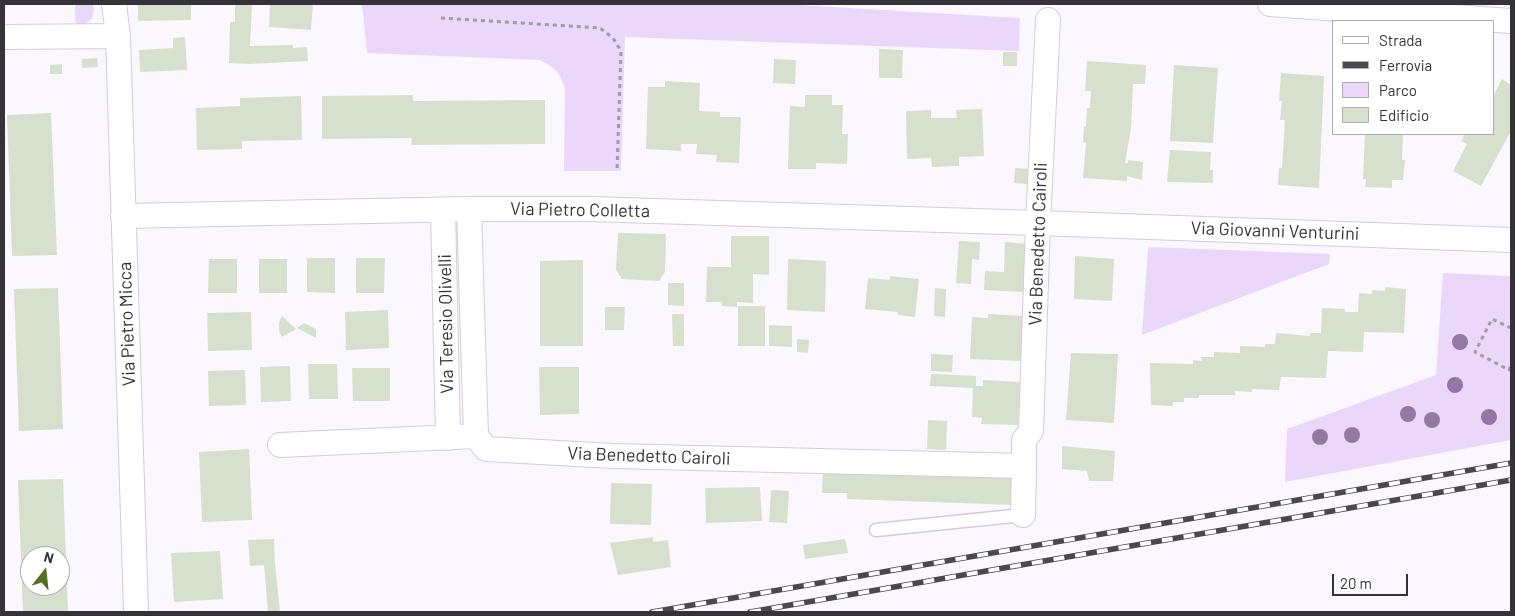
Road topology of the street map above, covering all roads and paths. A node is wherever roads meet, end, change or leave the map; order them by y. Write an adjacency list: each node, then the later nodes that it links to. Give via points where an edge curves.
1 (114, 4): 9 (street, Via Pietro Micca)
2 (1270, 4): 6 (street)
3 (1475, 4): 7 (street, via 1480,10)
4 (441, 18): 10 (path, via 600,28 614,38 621,51)
5 (1048, 20): 14 (street, Via Benedetto Cairoli)
6 (1492, 20)
7 (1506, 21)
8 (4, 36): 9 (street)
9 (118, 36): 13 (street, Via Pietro Micca)
10 (617, 171)
11 (470, 209): 12 (street, Via Pietro Colletta); 14 (street, Via Pietro Colletta, via 590,209); 18 (street, Via Teresio Olivelli)
12 (443, 210): 13 (street, Via Pietro Colletta); 19 (street, Via Teresio Olivelli)
13 (123, 216): 24 (street, Via Pietro Micca)
14 (1038, 223): 15 (street, Via Giovanni Venturini); 21 (street, Via Benedetto Cairoli, via 1031,431 1024,440)
15 (1511, 240)
16 (1511, 326): 17 (path, via 1492,319 1474,352 1509,370)
17 (1511, 365)
18 (476, 436): 19 (street); 21 (street, Via Benedetto Cairoli, via 486,449 613,456)
19 (448, 438): 20 (street)
20 (280, 445)
21 (1024, 466): 22 (street, Via Benedetto Cairoli)
22 (1023, 515): 23 (lane)
23 (876, 530)
24 (136, 612)

